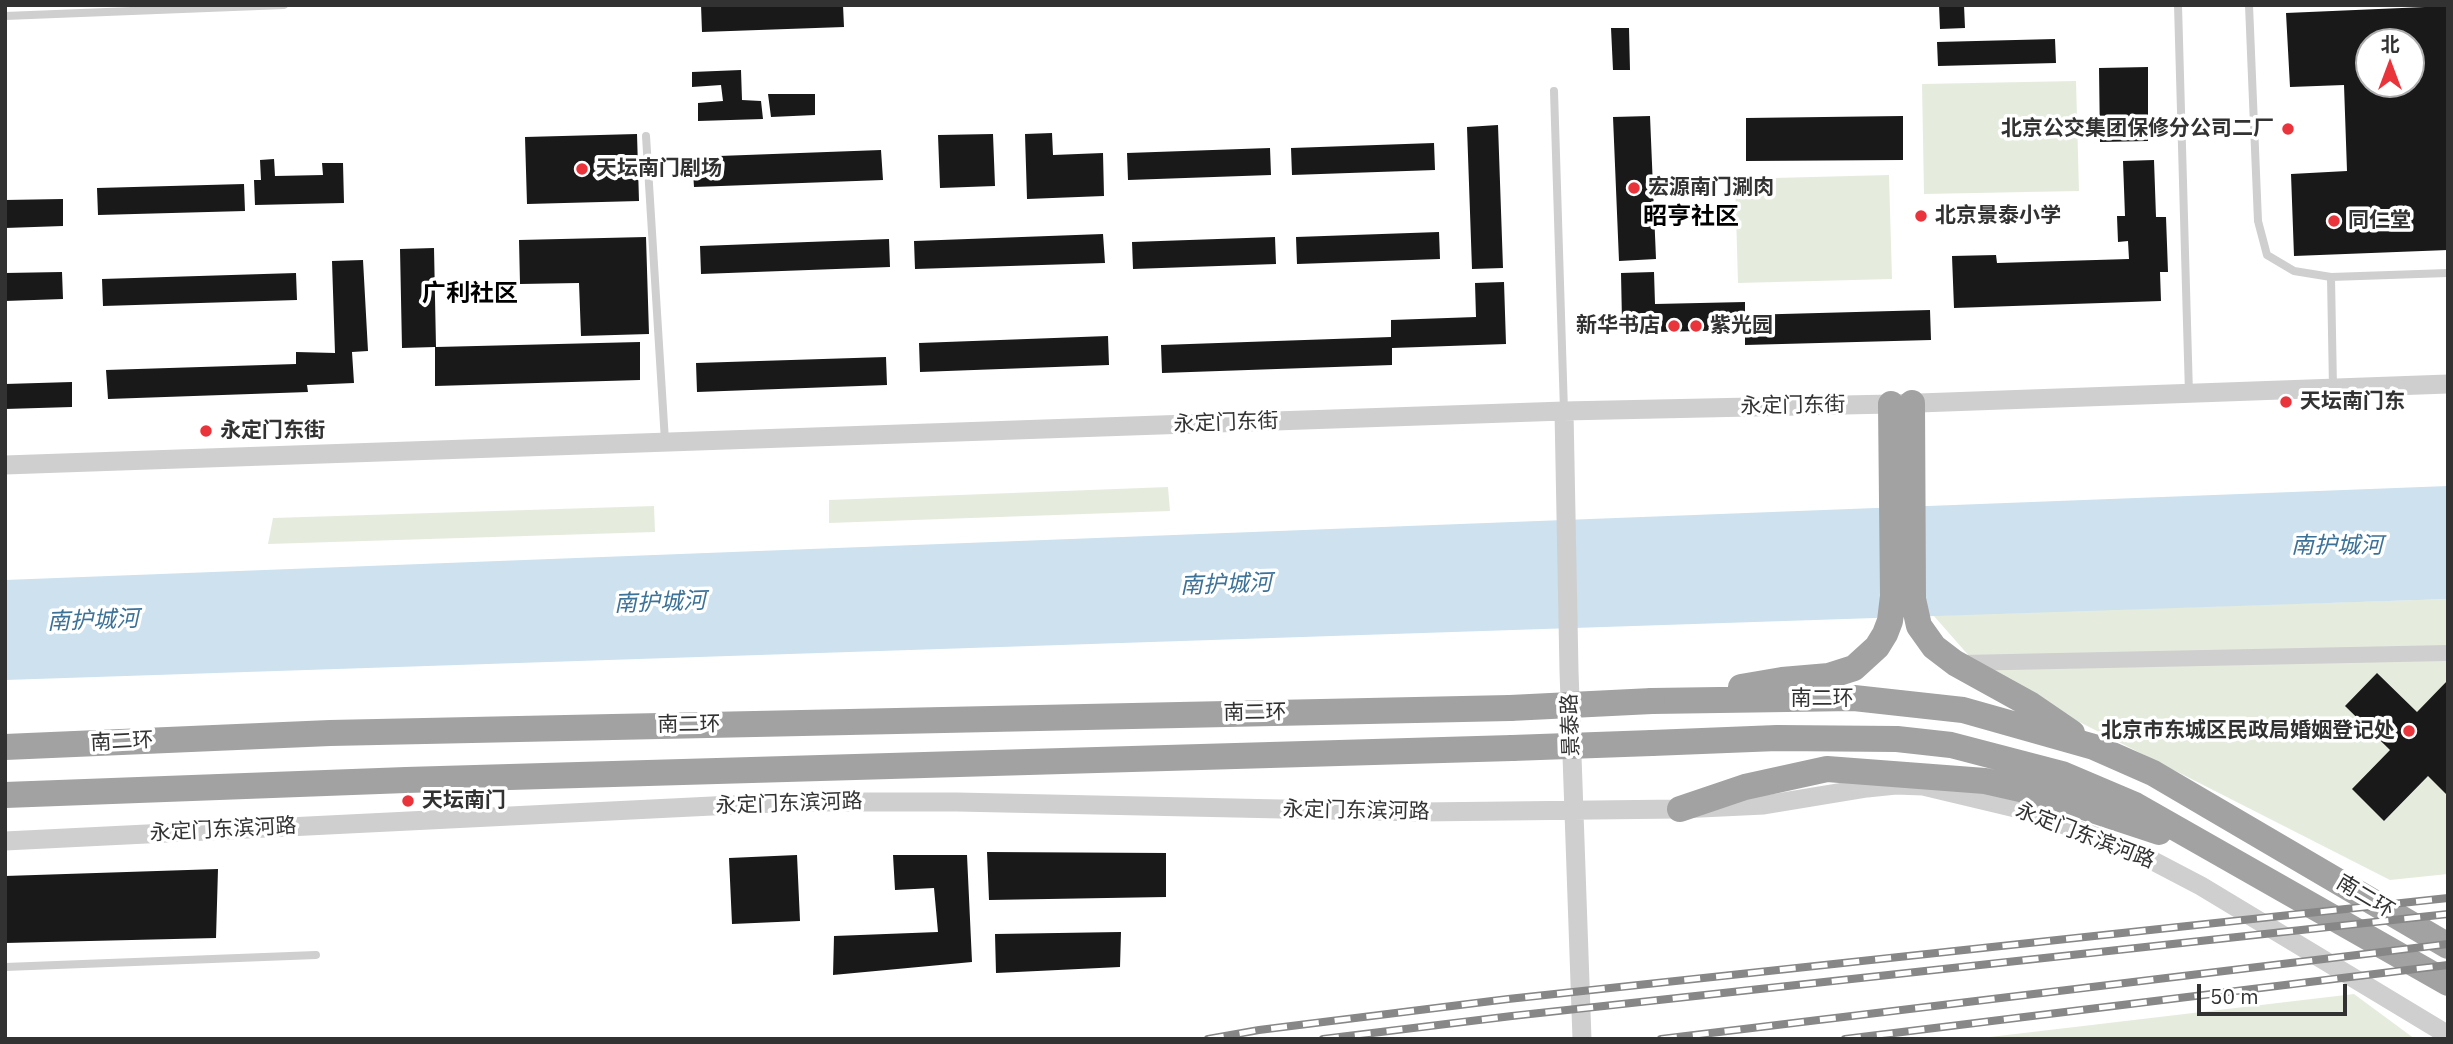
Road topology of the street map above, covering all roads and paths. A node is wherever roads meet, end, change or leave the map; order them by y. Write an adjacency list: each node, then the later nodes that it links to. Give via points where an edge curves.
1 (284, 5): 4 (lane)
2 (2178, 5): 11 (lane)
3 (2249, 5): 8 (lane, via 2258,221 2267,255 2294,271)
4 (5, 16)
5 (1554, 91): 13 (lane)
6 (646, 136): 14 (lane)
7 (2448, 273): 8 (lane)
8 (2331, 277): 10 (lane)
9 (2448, 384): 10 (street, 永定门东街)
10 (2333, 388): 11 (street, 永定门东街)
11 (2189, 394): 12 (street, 永定门东街)
12 (1902, 404): 13 (street, 永定门东街); 16 (highway)
13 (1564, 411): 14 (street, 永定门东街); 24 (street, 景泰路)
14 (665, 442): 15 (street, 永定门东街)
15 (5, 465)
16 (1902, 466): 18 (highway, via 1919,626 1934,647); 19 (highway, via 1890,621 1877,647 1854,668 1829,676)
17 (2448, 653): 18 (street)
18 (1955, 663): 21 (highway)
19 (1653, 701): 20 (highway, 南二环, bridge, via 1510,708 330,733); 21 (highway, 南二环, via 1867,699 1963,710)
20 (5, 747)
21 (2094, 747): 27 (highway, 南二环, via 2153,773)
22 (5, 795): 26 (highway, 南二环, bridge, via 1790,738 1897,739 1951,745 2062,774 2135,805)
23 (1680, 809): 24 (street, 永定门东滨河路); 26 (highway, via 1745,787 1827,769 1899,773 1985,781 2047,795); 31 (street, 永定门东滨河路, via 1765,805 1896,785 1951,791 2028,811 2136,852 2201,886)
24 (1574, 810): 25 (street, 永定门东滨河路, via 1420,812 793,802); 32 (street, 景泰路)
25 (5, 841)
26 (2217, 852): 30 (highway, 南二环)
27 (2448, 946)
28 (316, 955): 29 (lane)
29 (5, 967)
30 (2448, 983)
31 (2448, 1035)
32 (1582, 1039)

